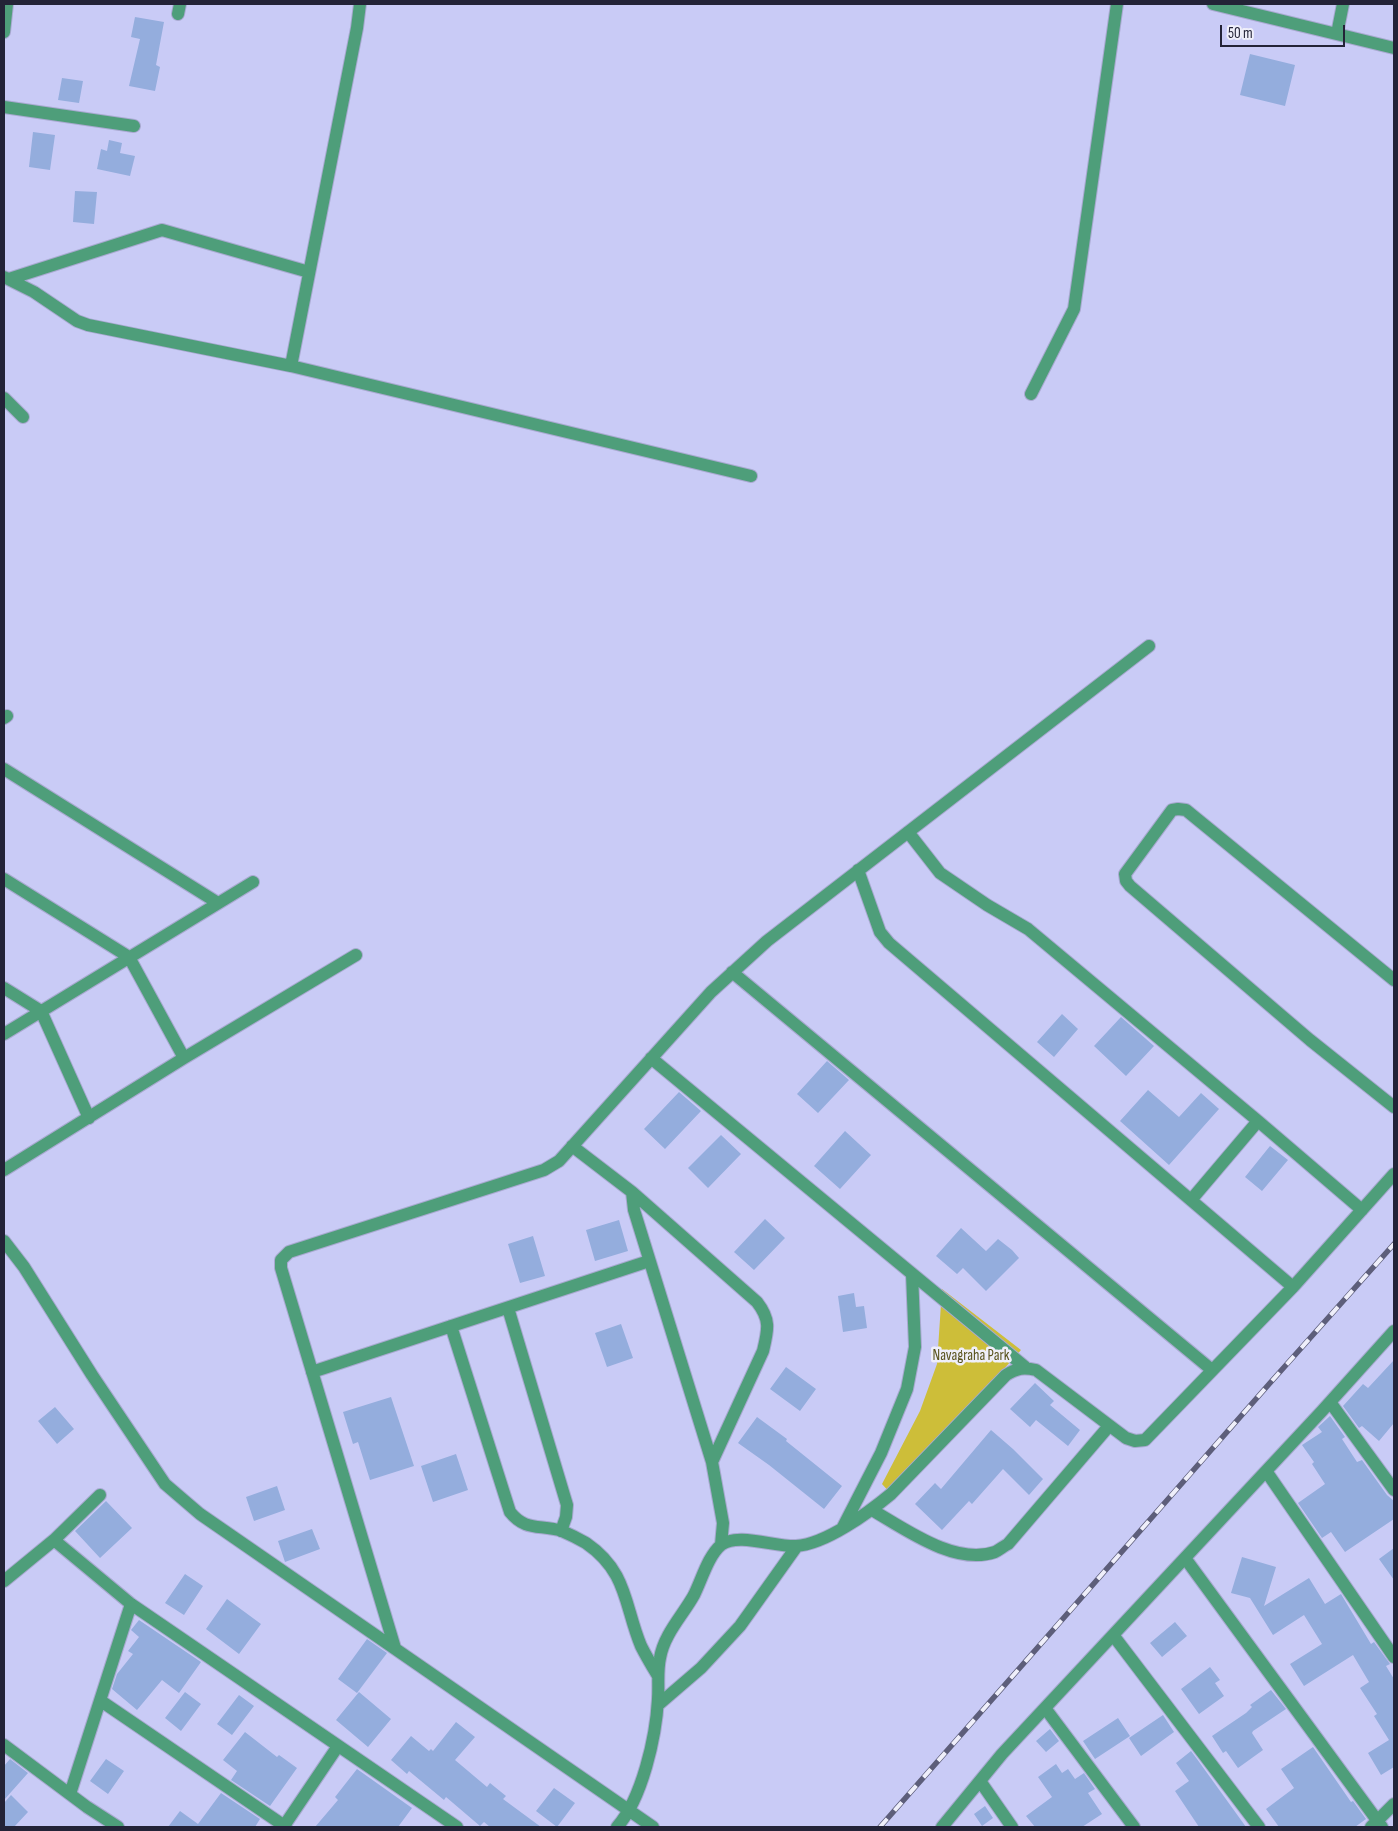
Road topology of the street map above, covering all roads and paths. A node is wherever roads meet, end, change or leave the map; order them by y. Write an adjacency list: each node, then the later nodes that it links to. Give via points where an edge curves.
1 (7, 4): 6 (street)
2 (360, 4): 11 (street)
3 (1117, 4): 14 (street, via 1074,309)
4 (1214, 4): 7 (street)
5 (1343, 4): 7 (street)
6 (4, 32)
7 (1337, 34): 8 (street)
8 (1394, 48)
9 (4, 107): 10 (street)
10 (134, 126)
11 (309, 272): 12 (street, via 162,230); 13 (street)
12 (6, 278): 13 (street, via 88,325)
13 (291, 366): 17 (street)
14 (1031, 394)
15 (4, 398): 16 (street)
16 (23, 417)
17 (751, 476)
18 (1149, 646): 20 (street)
19 (4, 769): 24 (street)
20 (908, 832): 21 (street); 36 (street, via 940,874 1028,929)
21 (858, 870): 27 (street); 41 (street, via 880,932 889,944)
22 (4, 879): 26 (street)
23 (253, 882): 24 (street)
24 (218, 903): 26 (street)
25 (356, 955): 32 (street)
26 (129, 957): 30 (street); 32 (street)
27 (732, 972): 33 (street); 51 (street)
28 (1394, 980): 34 (street, via 1186,810 1172,810 1125,874 1130,886 1310,1040)
29 (4, 988): 30 (street)
30 (41, 1011): 31 (street); 35 (street)
31 (4, 1034)
32 (184, 1058): 35 (street)
33 (651, 1058): 37 (street); 45 (street)
34 (1394, 1107)
35 (89, 1118): 38 (street)
36 (1258, 1121): 41 (street); 42 (street)
37 (572, 1146): 40 (street); 52 (street, via 559,1161 544,1170 289,1252 282,1260 281,1268)
38 (4, 1170)
39 (1394, 1174): 42 (street)
40 (632, 1192): 44 (street); 55 (street, via 757,1302 768,1320 763,1351)
41 (1191, 1200): 46 (street)
42 (1362, 1210): 46 (street)
43 (4, 1241): 69 (street, via 165,1484 200,1514)
44 (649, 1261): 47 (street); 55 (street)
45 (912, 1274): 50 (street); 60 (street, via 915,1347 907,1389 881,1453)
46 (1293, 1287): 51 (street)
47 (508, 1308): 48 (street); 61 (street, via 567,1504)
48 (451, 1326): 52 (street); 61 (street, via 510,1512 522,1523)
49 (1394, 1331): 53 (street)
50 (1025, 1368): 54 (street, via 1036,1370); 59 (street, via 1006,1374)
51 (1212, 1370): 54 (street, via 1145,1440 1135,1442)
52 (312, 1372): 69 (street)
53 (1330, 1402): 56 (street); 57 (street)
54 (1109, 1426): 59 (street, via 1008,1544 996,1552 963,1554 943,1549)
55 (712, 1462): 63 (street, via 723,1523)
56 (1266, 1471): 65 (street); 70 (street)
57 (1394, 1490)
58 (100, 1495): 62 (street)
59 (872, 1510): 60 (street)
60 (842, 1529): 64 (street)
61 (561, 1531): 71 (street, via 585,1543 618,1577 641,1645)
62 (54, 1540): 66 (street); 67 (street)
63 (721, 1545): 64 (street, via 740,1540); 71 (street, via 666,1640)
64 (797, 1546): 73 (street, via 740,1626 701,1668)
65 (1185, 1558): 68 (street); 82 (street)
66 (4, 1582)
67 (131, 1604): 72 (street); 76 (street)
68 (1113, 1635): 74 (street); 90 (street)
69 (395, 1648): 80 (street)
70 (1394, 1657)
71 (658, 1676): 73 (street)
72 (101, 1701): 78 (street); 81 (street)
73 (658, 1705): 80 (street, via 649,1756)
74 (1045, 1708): 77 (street); 89 (street)
75 (4, 1745): 78 (street)
76 (338, 1746): 81 (street); 84 (street)
77 (980, 1782): 87 (street); 88 (street)
78 (70, 1794): 83 (street)
79 (1394, 1804): 82 (street)
80 (629, 1811): 85 (street); 86 (street)
81 (278, 1825)
82 (1377, 1825)
83 (118, 1827)
84 (457, 1827)
85 (617, 1827)
86 (653, 1827)
87 (942, 1827)
88 (1012, 1827)
89 (1134, 1827)
90 (1259, 1827)

